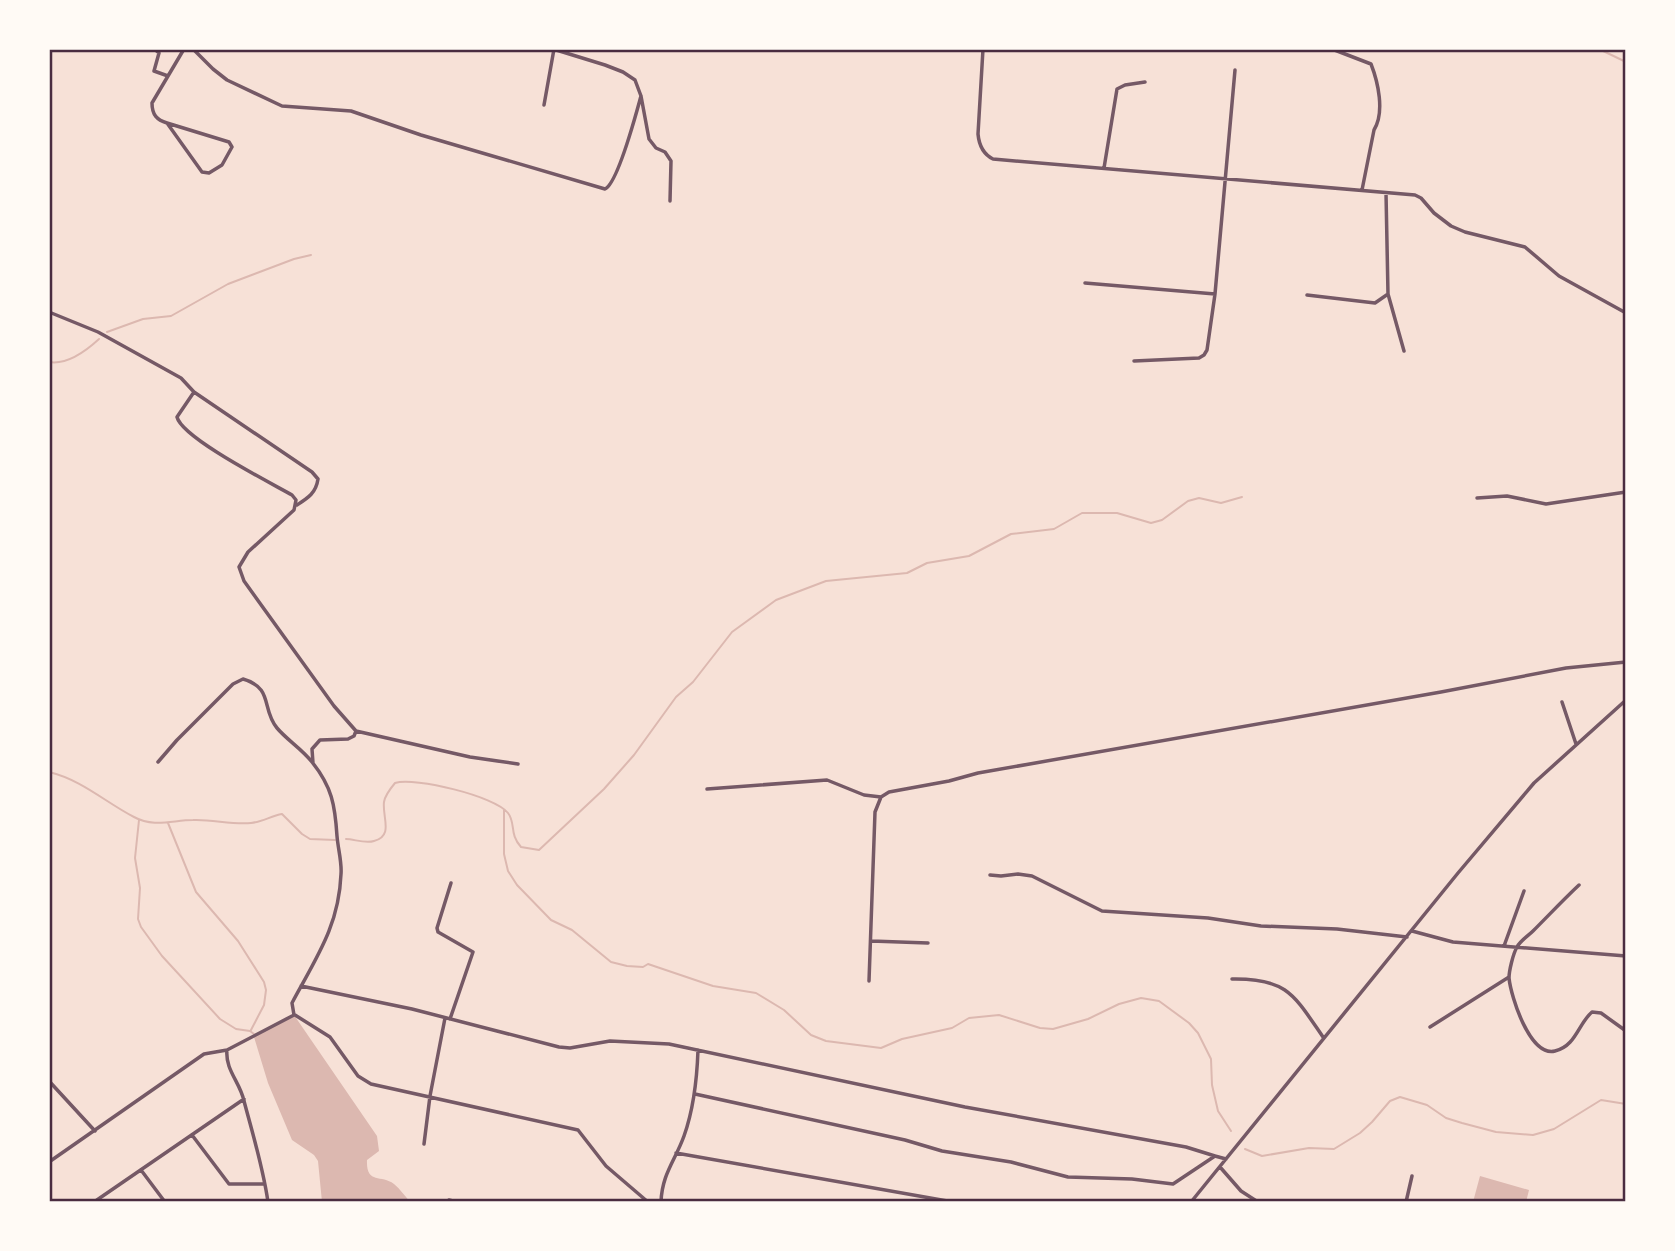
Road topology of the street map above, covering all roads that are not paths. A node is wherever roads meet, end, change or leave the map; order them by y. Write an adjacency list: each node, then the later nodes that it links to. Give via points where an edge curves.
1 (154, 49): 8 (street, via 159,53 154,71)
2 (184, 49): 8 (street)
3 (193, 49): 10 (street, via 227,80 282,106 351,111 605,189 619,164)
4 (553, 49): 10 (street, via 623,72 635,80); 11 (street)
5 (983, 49): 13 (street, via 978,134 986,155)
6 (1332, 49): 15 (street, via 1365,60 1374,73 1380,121 1374,130)
7 (1235, 70): 14 (street)
8 (168, 76): 12 (street, via 152,103 156,118)
9 (1145, 82): 13 (street, via 1117,89)
10 (641, 96): 17 (street, via 649,139 671,161)
11 (544, 105)
12 (167, 122): 12 (street, via 229,142 232,148 226,160 202,173)
13 (1104, 168): 14 (street)
14 (1225, 180): 15 (street); 19 (street)
15 (1362, 191): 16 (street)
16 (1386, 193): 20 (street); 23 (street, via 1421,198 1451,226 1525,247 1559,276)
17 (670, 201)
18 (1085, 283): 19 (street)
19 (1215, 294): 25 (street, via 1204,355)
20 (1388, 294): 21 (street, via 1375,303); 24 (street)
21 (1307, 295)
22 (49, 312): 26 (street, via 98,332 181,378)
23 (1626, 313)
24 (1404, 351)
25 (1135, 361)
26 (194, 392): 29 (street, via 177,417 181,426 292,495); 29 (street, via 312,472 318,479 317,488)
27 (1626, 492): 28 (street, via 1546,504 1516,496)
28 (1477, 498)
29 (297, 505): 33 (street, via 247,552 239,567)
30 (1626, 662): 39 (street, via 1566,668 978,773 897,789)
31 (1626, 700): 34 (street)
32 (1562, 702): 34 (street)
33 (356, 731): 36 (street, via 348,739 320,740 312,749); 37 (street)
34 (1576, 744): 44 (street, via 1534,783)
35 (158, 762): 36 (street, via 243,678 260,688 275,726)
36 (313, 763): 54 (street, via 336,808 342,871 331,931)
37 (518, 764)
38 (707, 789): 39 (street, via 827,780)
39 (881, 797): 46 (street, via 875,812)
40 (990, 875): 45 (street, via 1032,876 1102,911)
41 (451, 883): 56 (street, via 438,932 474,952)
42 (1579, 885): 49 (street)
43 (1524, 891): 48 (street)
44 (1412, 931): 45 (street); 48 (street, via 1437,939)
45 (1407, 936): 59 (street)
46 (871, 941): 47 (street); 53 (street)
47 (928, 943)
48 (1504, 946): 49 (street)
49 (1517, 947): 50 (street); 51 (street)
50 (1626, 956)
51 (1509, 977): 57 (street); 58 (street, via 1523,1023 1546,1050 1553,1051 1577,1036 1592,1012 1601,1013)
52 (1231, 979): 59 (street, via 1252,978 1282,987 1296,998)
53 (869, 981)
54 (301, 986): 55 (street, via 292,1003); 56 (street)
55 (294, 1015): 60 (street); 64 (street, via 330,1037 363,1080)
56 (447, 1019): 61 (street, via 559,1047 610,1041); 64 (street)
57 (1430, 1027)
58 (1626, 1031)
59 (1324, 1038): 71 (street)
60 (227, 1050): 65 (street, via 228,1068); 66 (street, via 205,1054)
61 (698, 1050): 63 (street); 70 (street)
62 (49, 1081): 66 (street)
63 (695, 1094): 69 (street); 70 (street, via 1075,1178 1173,1184)
64 (430, 1096): 68 (street); 82 (street, via 578,1130 606,1166)
65 (244, 1099): 67 (street); 76 (street)
66 (95, 1132): 72 (street)
67 (192, 1135): 74 (street); 76 (street, via 229,1184)
68 (424, 1144)
69 (676, 1153): 83 (street, via 662,1184); 84 (street)
70 (1215, 1156): 71 (street)
71 (1226, 1159): 73 (street)
72 (49, 1161)
73 (1220, 1167): 85 (street); 86 (street)
74 (141, 1170): 78 (street); 79 (street)
75 (1412, 1176): 87 (street)
76 (265, 1184): 80 (street)
77 (449, 1200): 81 (street)
78 (94, 1202)
79 (165, 1202)
80 (268, 1202)
81 (457, 1202)
82 (648, 1202)
83 (661, 1202)
84 (953, 1202)
85 (1191, 1202)
86 (1258, 1202)
87 (1406, 1202)

